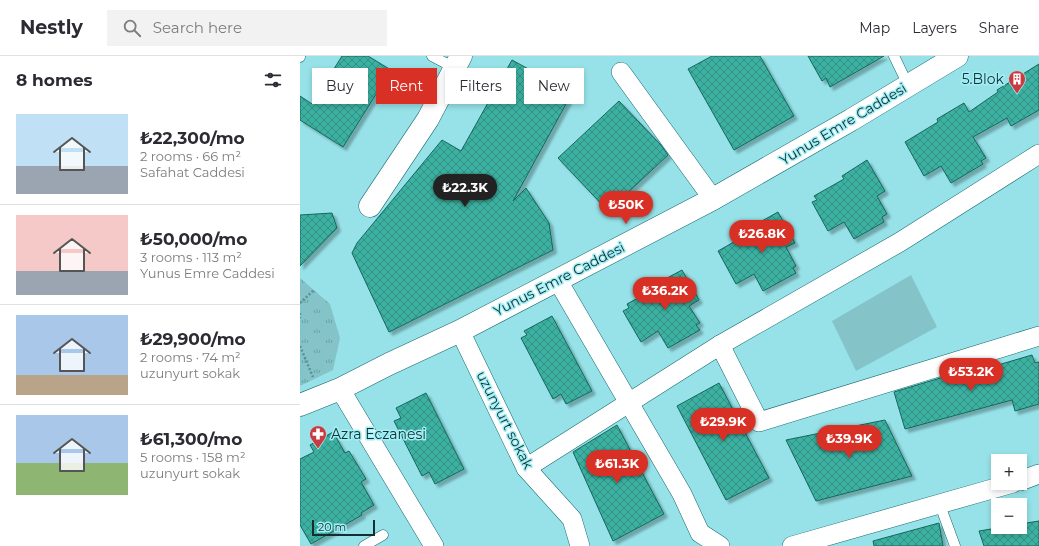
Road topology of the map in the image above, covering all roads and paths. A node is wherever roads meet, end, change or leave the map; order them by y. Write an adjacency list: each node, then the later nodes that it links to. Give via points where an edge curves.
1 (432, 56): 4 (lane)
2 (894, 56): 6 (lane)
3 (957, 56): 6 (street, Yunus Emre Caddesi)
4 (458, 62): 9 (street, via 428,119)
5 (621, 72): 8 (street)
6 (908, 85): 8 (street, Yunus Emre Caddesi)
7 (1039, 154): 17 (street, via 900,242)
8 (713, 199): 10 (street, Yunus Emre Caddesi)
9 (370, 206)
10 (558, 280): 15 (street, Yunus Emre Caddesi); 21 (street)
11 (314, 290): 12 (path)
12 (300, 304)
13 (300, 313): 14 (path)
14 (300, 318)
15 (460, 331): 20 (street, Yunus Emre Caddesi); 23 (street, uzunyurt sokak)
16 (1039, 336): 17 (street, via 759,422)
17 (720, 345): 21 (street)
18 (300, 346): 19 (path)
19 (315, 380)
20 (340, 389): 22 (street, Yunus Emre Caddesi); 29 (street)
21 (628, 404): 23 (street); 31 (street, via 682,494 700,533)
22 (300, 405)
23 (526, 468): 30 (street, uzunyurt sokak, via 572,520)
24 (991, 489): 25 (street)
25 (940, 504): 27 (street); 33 (lane)
26 (383, 535): 28 (lane)
27 (827, 541): 32 (street)
28 (364, 546)
29 (434, 546)
30 (580, 546)
31 (720, 546)
32 (792, 546)
33 (955, 546)

